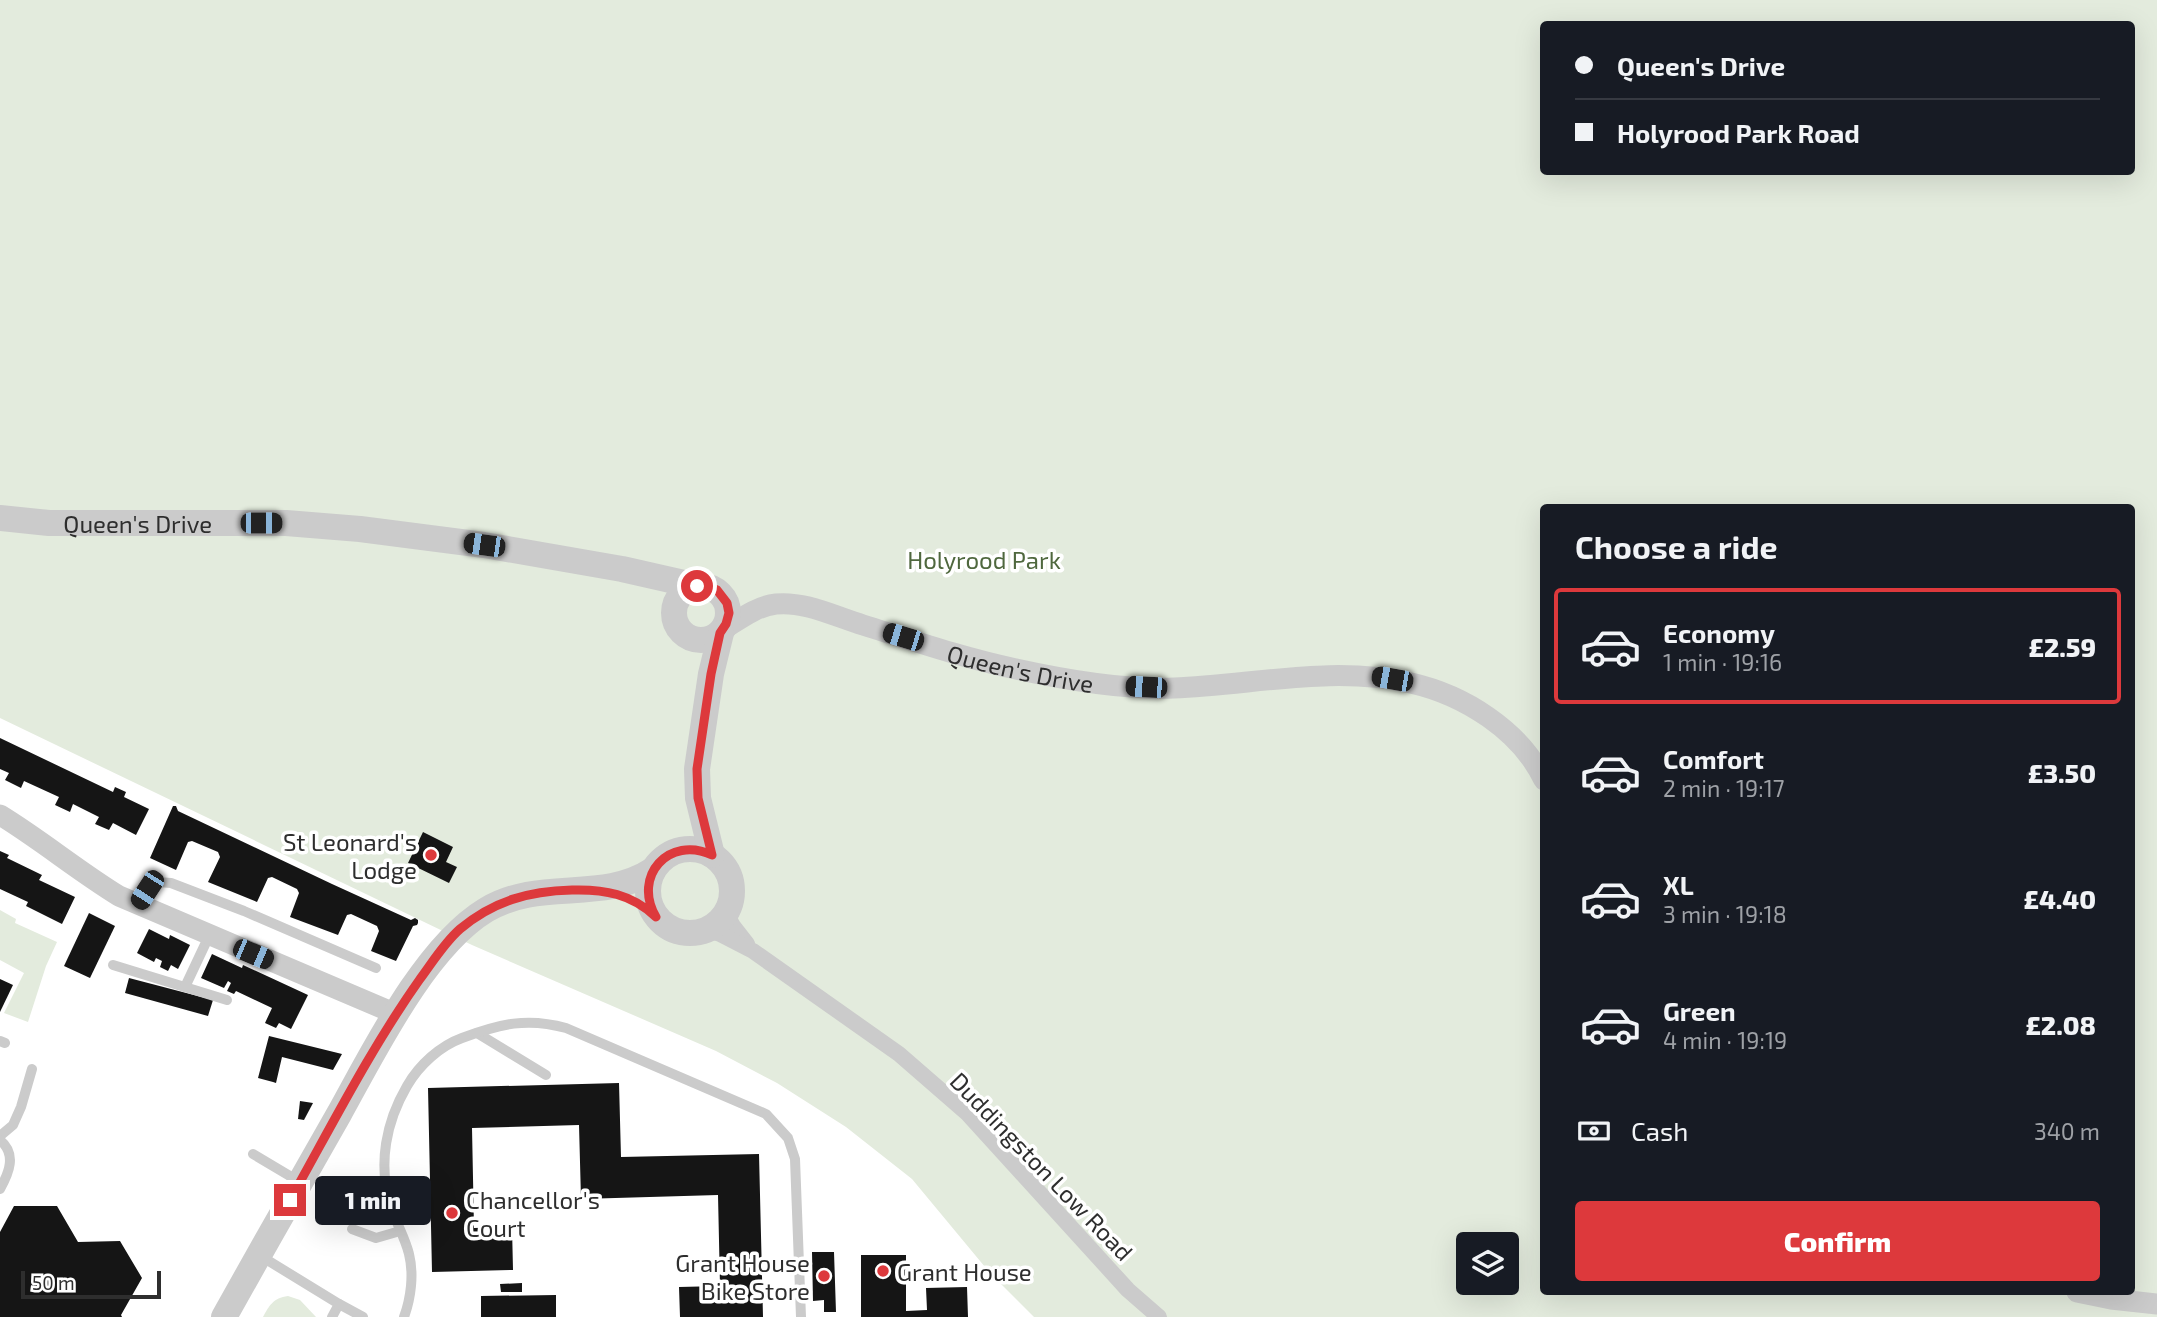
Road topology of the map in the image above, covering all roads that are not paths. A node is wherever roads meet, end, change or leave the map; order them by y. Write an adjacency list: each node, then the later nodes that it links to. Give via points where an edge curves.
1 (0, 518): 2 (street, Queen's Drive, via 70,524 286,523 360,529 484,545)
2 (649, 576): 3 (street, Queen's Drive); 4 (street, via 665,589)
3 (697, 586): 4 (street, via 682,593); 5 (street, Queen's Drive, via 712,588 724,598 729,613)
4 (675, 607): 5 (street, via 678,628 686,636)
5 (713, 634): 6 (street, Queen's Drive, via 764,607 794,605 952,653 1075,680 1172,688 1330,675 1402,681 1445,693 1484,715 1523,750); 7 (street, Queen's Drive, via 699,742)
6 (1540, 774)
7 (698, 798): 9 (street, Queen's Drive); 10 (street, Queen's Drive, via 688,824)
8 (0, 815): 12 (street, via 97,883)
9 (712, 855): 10 (street, via 680,850); 14 (street, Queen's Drive, via 731,881 732,898)
10 (662, 861): 11 (street, via 628,884); 13 (street, Queen's Drive, via 648,885)
11 (595, 889): 13 (street, via 634,900); 21 (street, via 523,895 486,911 457,931)
12 (137, 904): 15 (street); 18 (lane, via 158,882 171,883)
13 (656, 917): 14 (street, via 668,928 692,934)
14 (717, 921): 16 (street); 16 (street, via 720,934)
15 (209, 936): 19 (lane); 21 (street)
16 (753, 951): 40 (street, Duddingston Low Road, via 899,1054 968,1114 1128,1290)
17 (113, 965): 19 (lane)
18 (376, 968)
19 (185, 987): 20 (lane)
20 (227, 1000)
21 (396, 1014): 27 (street)
22 (477, 1032): 24 (lane); 30 (lane, via 447,1044 421,1067 393,1115 384,1168); 39 (lane, via 536,1022 566,1028 766,1114 788,1138 795,1159)
23 (32, 1069): 25 (lane, via 13,1125)
24 (546, 1075)
25 (0, 1138): 28 (lane, via 8,1149 10,1170)
26 (253, 1154): 27 (lane)
27 (300, 1182): 31 (street)
28 (0, 1189)
29 (352, 1229): 30 (lane, via 376,1238)
30 (400, 1231): 38 (lane, via 410,1262 410,1300)
31 (259, 1255): 33 (lane); 35 (street)
32 (2092, 1295): 34 (street)
33 (339, 1304): 36 (lane); 37 (lane)
34 (2157, 1304)
35 (224, 1317)
36 (332, 1317)
37 (363, 1317)
38 (404, 1317)
39 (801, 1317)
40 (1159, 1317)

